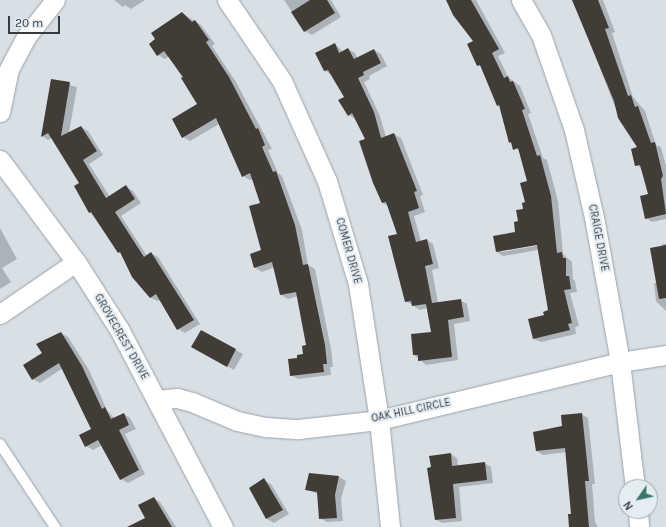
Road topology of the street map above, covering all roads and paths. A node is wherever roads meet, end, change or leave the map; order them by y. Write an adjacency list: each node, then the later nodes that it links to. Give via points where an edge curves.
1 (55, 0): 4 (street, via 26,37 9,69)
2 (227, 0): 11 (street, COMER DRIVE, via 282,81 327,181 358,284)
3 (522, 0): 9 (street, CRAIGE DRIVE, via 540,35 574,130 594,217)
4 (0, 112)
5 (0, 160): 6 (street, GROVECREST DRIVE)
6 (76, 262): 7 (street); 10 (street, GROVECREST DRIVE, via 119,329)
7 (0, 314)
8 (666, 355): 9 (street, OAK HILL CIRCLE)
9 (620, 362): 11 (street, OAK HILL CIRCLE); 13 (street, CRAIGE DRIVE)
10 (157, 400): 11 (street, OAK HILL CIRCLE, via 177,398 237,421 266,427 298,429); 15 (street, GROVECREST DRIVE)
11 (379, 420): 16 (street, COMER DRIVE)
12 (0, 444): 14 (lane)
13 (634, 479)
14 (56, 527)
15 (222, 527)
16 (390, 527)

